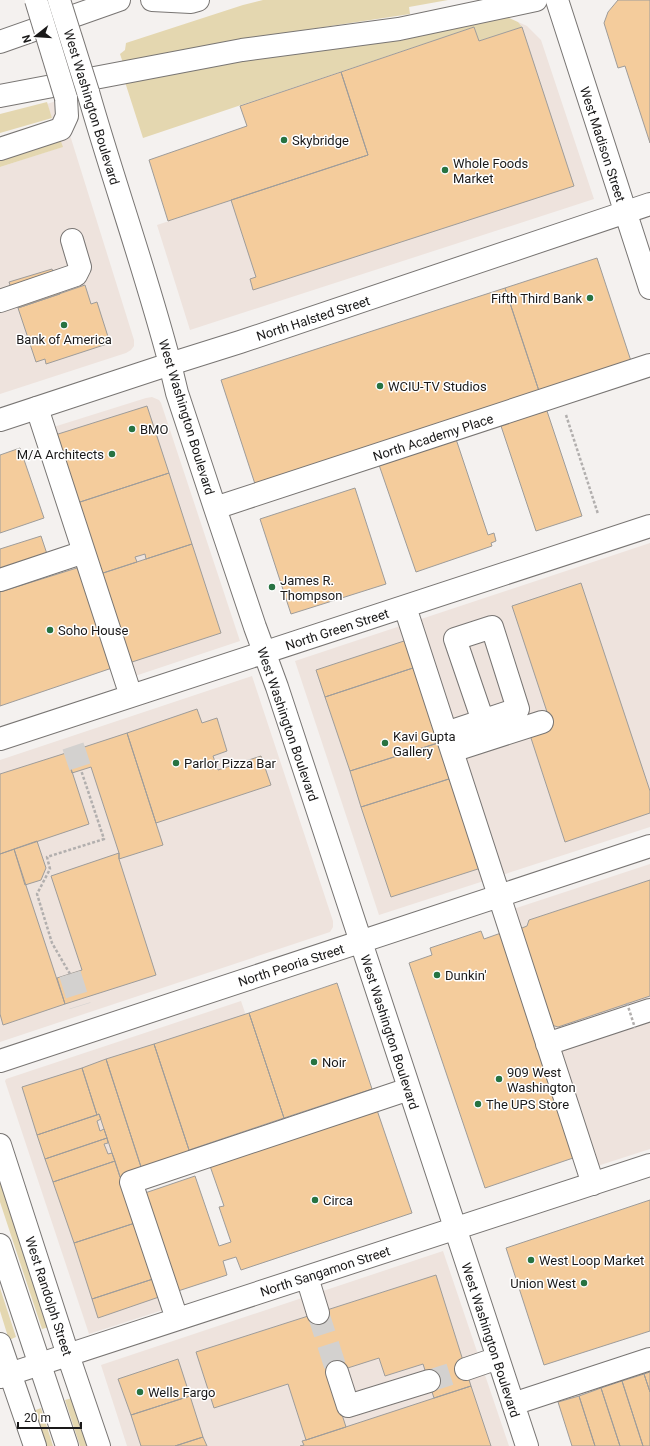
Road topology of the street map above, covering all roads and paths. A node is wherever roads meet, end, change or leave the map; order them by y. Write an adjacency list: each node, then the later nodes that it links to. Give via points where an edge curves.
1 (36, 0): 10 (main road, bridge, via 66,98 67,116 61,128)
2 (59, 0): 16 (main road, West Washington Boulevard, bridge)
3 (119, 0): 8 (main road)
4 (152, 0): 5 (main road)
5 (198, 0)
6 (536, 0): 9 (main road, via 399,28 242,50)
7 (556, 0): 12 (main road, West Madison Street)
8 (0, 42)
9 (0, 96)
10 (0, 149)
11 (650, 204): 12 (main road, North Halsted Street)
12 (625, 212): 14 (main road, West Madison Street); 16 (main road, North Halsted Street)
13 (72, 240): 15 (main road, via 80,267 76,275)
14 (650, 288)
15 (0, 301)
16 (170, 364): 19 (main road, North Halsted Street); 21 (main road, West Washington Boulevard)
17 (650, 365): 18 (main road, North Academy Place)
18 (559, 395): 21 (main road, North Academy Place); 22 (path)
19 (37, 408): 20 (main road, North Halsted Street); 24 (main road)
20 (0, 420)
21 (215, 508): 27 (main road, West Washington Boulevard)
22 (598, 514)
23 (650, 526): 26 (main road, North Green Street)
24 (84, 552): 25 (main road); 28 (main road)
25 (0, 580)
26 (405, 607): 27 (main road, North Green Street); 32 (main road)
27 (265, 653): 28 (main road, North Green Street); 36 (main road, West Washington Boulevard)
28 (132, 696): 31 (main road, North Green Street)
29 (483, 721): 32 (main road)
30 (542, 722): 32 (main road)
31 (0, 739)
32 (449, 742): 35 (main road)
33 (81, 770): 37 (path, via 104,839 47,857 50,870 37,894 52,943)
34 (650, 846): 35 (main road, North Peoria Street)
35 (499, 896): 36 (main road, North Peoria Street); 41 (main road)
36 (361, 941): 42 (main road, North Peoria Street); 43 (main road, West Washington Boulevard)
37 (70, 974)
38 (627, 1003): 40 (path, bridge)
39 (650, 1010): 41 (main road)
40 (635, 1028)
41 (547, 1044): 46 (main road)
42 (0, 1061)
43 (409, 1089): 47 (main road, West Washington Boulevard); 51 (main road, via 131,1182)
44 (0, 1145): 53 (main road, West Randolph Street)
45 (650, 1165): 46 (main road, North Sangamon Street)
46 (592, 1184): 47 (main road, North Sangamon Street)
47 (455, 1229): 49 (main road, North Sangamon Street); 54 (main road, West Washington Boulevard)
48 (0, 1245): 56 (main road)
49 (307, 1277): 50 (main road); 51 (main road, North Sangamon Street)
50 (318, 1312)
51 (177, 1319): 53 (main road, North Sangamon Street)
52 (0, 1344): 59 (main road)
53 (68, 1355): 56 (main road, North Sangamon Street); 64 (main road, West Randolph Street)
54 (498, 1358): 57 (main road); 61 (main road, West Washington Boulevard)
55 (650, 1359): 61 (main road)
56 (40, 1364): 59 (main road, North Sangamon Street); 63 (main road)
57 (466, 1369)
58 (337, 1372): 60 (main road, via 348,1406)
59 (5, 1375): 62 (main road)
60 (429, 1381)
61 (513, 1404): 65 (main road, West Washington Boulevard)
62 (34, 1446)
63 (67, 1446)
64 (99, 1446)
65 (527, 1446)

